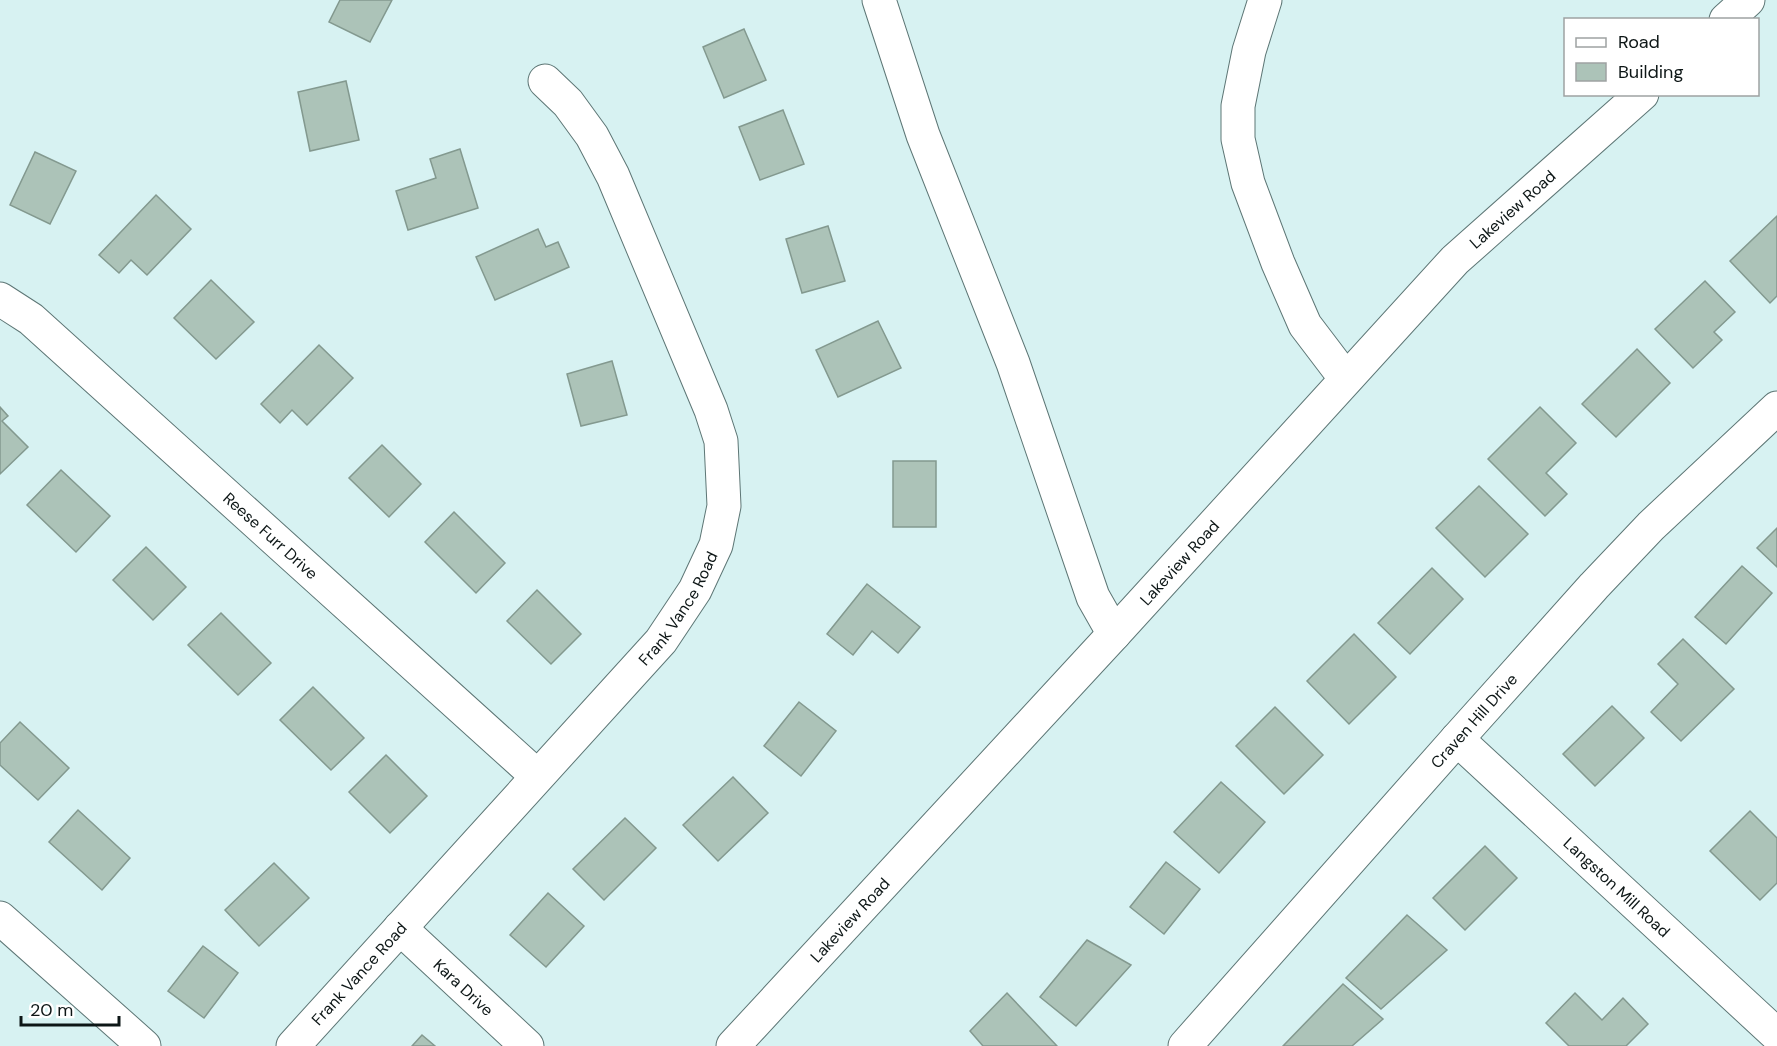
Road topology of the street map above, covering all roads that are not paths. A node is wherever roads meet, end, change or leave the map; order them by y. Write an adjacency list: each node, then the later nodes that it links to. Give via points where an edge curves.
1 (879, 0): 10 (street, via 923,135 1013,363 1093,597)
2 (1264, 0): 8 (street, via 1238,106 1238,139 1248,183 1300,316)
3 (1748, 0): 4 (street)
4 (1728, 18)
5 (545, 81): 12 (street, Frank Vance Road, via 592,136 618,186 711,410 721,441 724,506 716,545 695,590 661,640)
6 (1640, 96): 8 (street, Lakeview Road, via 1455,260)
7 (0, 299): 12 (street, Reese Furr Drive, via 31,319)
8 (1346, 379): 10 (street, Lakeview Road)
9 (1777, 408): 11 (street, Craven Hill Drive, via 1651,526)
10 (1114, 633): 19 (street, Lakeview Road)
11 (1457, 739): 15 (street, Langston Mill Road); 20 (street, Craven Hill Drive)
12 (537, 776): 14 (street, Frank Vance Road)
13 (0, 918): 16 (street)
14 (400, 928): 17 (street, Frank Vance Road); 18 (street, Kara Drive)
15 (1777, 1035)
16 (144, 1046)
17 (293, 1046)
18 (527, 1046)
19 (733, 1046)
20 (1185, 1046)

